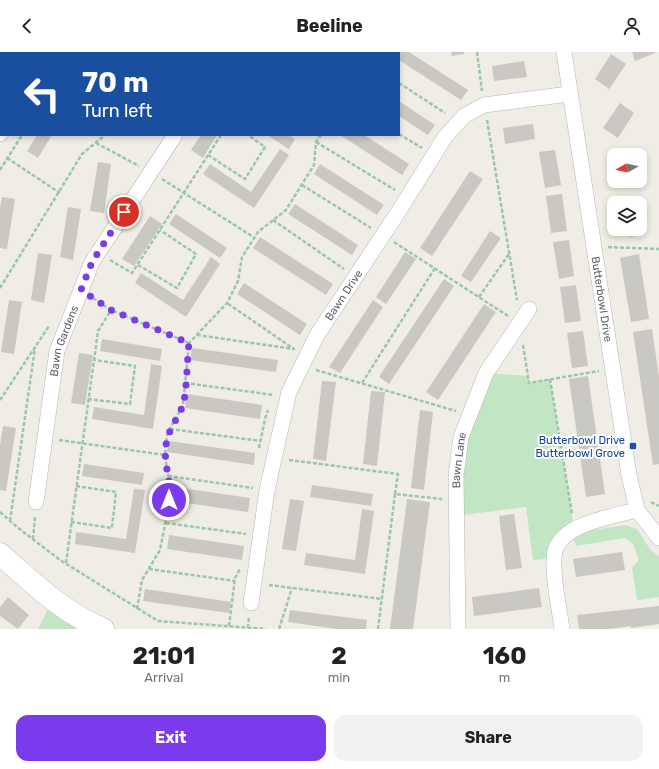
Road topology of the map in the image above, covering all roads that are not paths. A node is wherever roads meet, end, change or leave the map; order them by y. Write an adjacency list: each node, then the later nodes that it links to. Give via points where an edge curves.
1 (564, 52): 2 (street, Butterbowl Drive)
2 (570, 94): 6 (street, Butterbowl Drive, via 629,475); 9 (street, Bawn Drive, via 484,105 464,116 445,137 377,232 317,335 288,392 267,490)
3 (174, 136): 5 (street, Bawn Gardens, via 92,262 57,351)
4 (529, 309): 11 (street, Bawn Lane, via 486,373 461,437 456,476)
5 (36, 502)
6 (637, 510): 7 (street, Butterbowl Drive); 12 (street, via 574,528 559,542 554,558)
7 (659, 538)
8 (0, 554): 10 (street, via 53,600 84,622)
9 (251, 603)
10 (103, 629)
11 (458, 629)
12 (562, 629)

